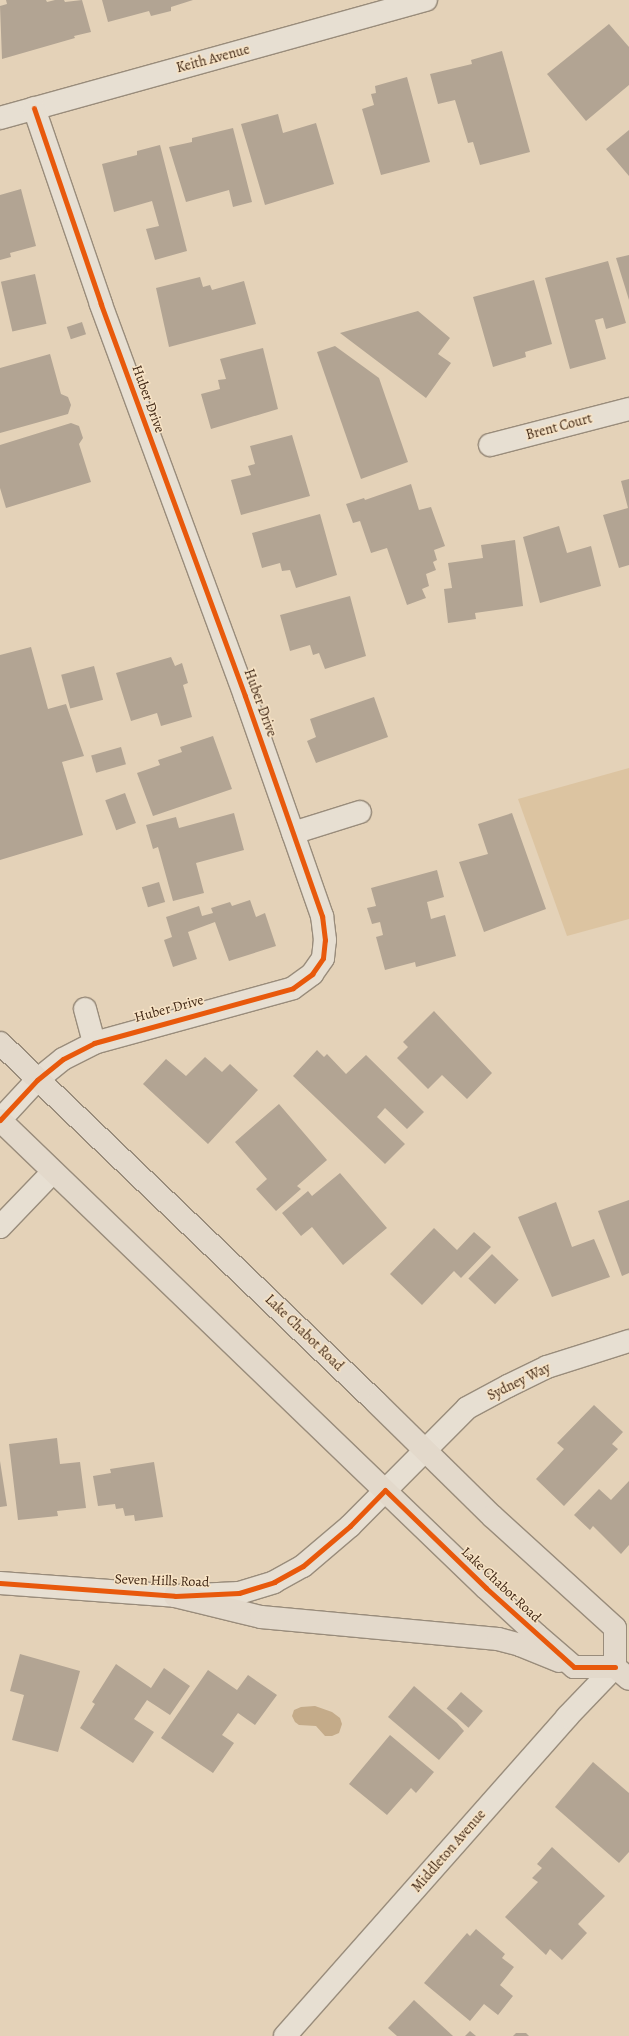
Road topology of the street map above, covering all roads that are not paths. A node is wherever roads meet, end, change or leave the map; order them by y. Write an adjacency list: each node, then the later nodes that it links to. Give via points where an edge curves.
1 (426, 0): 2 (street, Keith Avenue)
2 (362, 9): 3 (street, Keith Avenue)
3 (34, 108): 4 (street, Keith Avenue); 8 (street, Huber Drive, via 101,304)
4 (0, 118)
5 (629, 409): 6 (street, Brent Court)
6 (490, 445)
7 (360, 812): 8 (street)
8 (293, 833): 11 (street, Huber Drive, via 322,916 326,940 323,958 312,974 293,988)
9 (85, 1009): 11 (street)
10 (0, 1043): 12 (main road, Lake Chabot Road)
11 (94, 1043): 12 (street, Huber Drive, via 63,1059)
12 (38, 1080): 13 (street, Huber Drive); 17 (main road, Lake Chabot Road)
13 (0, 1120): 14 (main road, Lake Chabot Road)
14 (53, 1172): 15 (street); 18 (main road, Lake Chabot Road)
15 (0, 1227)
16 (627, 1345): 17 (street, Sydney Way, via 547,1367 508,1386 467,1408)
17 (425, 1450): 18 (street, Seven Hills Road); 22 (main road, Lake Chabot Road, via 492,1516 615,1628)
18 (384, 1490): 20 (street, Seven Hills Road, via 321,1552 303,1566 279,1579 239,1593); 21 (main road, Lake Chabot Road, via 486,1588)
19 (0, 1582): 20 (street, Seven Hills Road)
20 (175, 1596): 21 (main road, via 261,1617 498,1639)
21 (574, 1667): 22 (main road)
22 (622, 1673): 23 (street, Middleton Avenue, via 567,1717)
23 (285, 2036)

